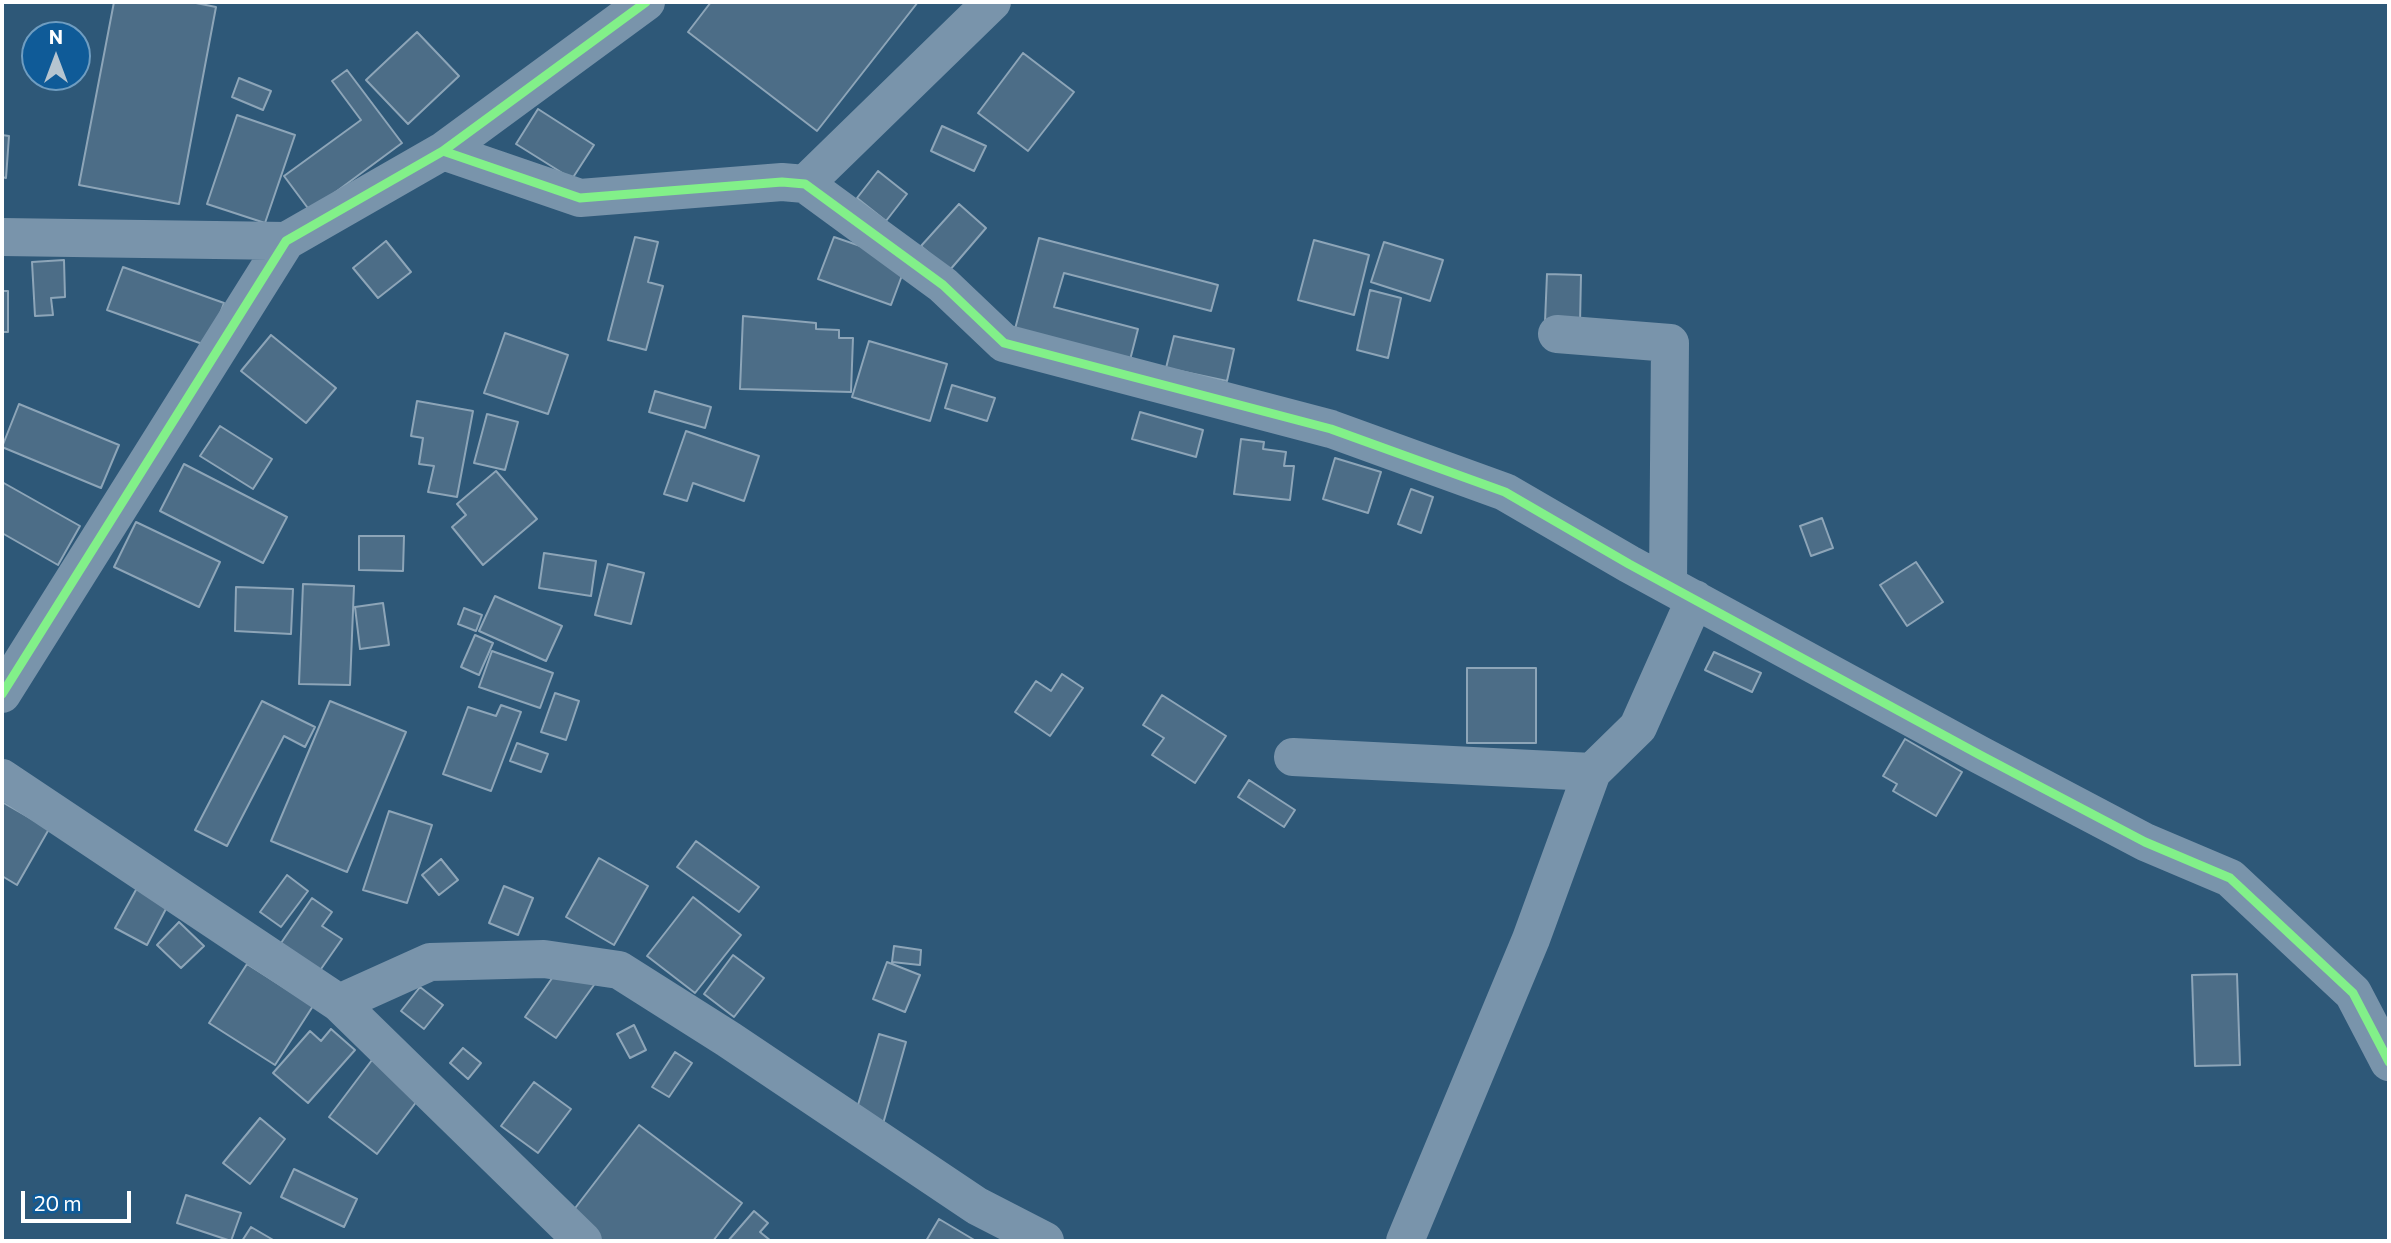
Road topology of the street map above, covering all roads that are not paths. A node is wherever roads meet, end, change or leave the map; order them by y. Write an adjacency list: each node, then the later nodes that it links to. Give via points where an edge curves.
1 (646, 2): 3 (street)
2 (992, 2): 4 (street)
3 (443, 151): 4 (street, via 580,198); 6 (street)
4 (805, 184): 8 (street, via 943,285 1004,343 1331,429 1493,487)
5 (2, 237): 6 (street)
6 (286, 241): 9 (street)
7 (1557, 334): 8 (street, via 1670,343)
8 (1682, 593): 11 (street, via 1638,727); 14 (street, via 2133,836 2230,878 2353,993)
9 (2, 694)
10 (1293, 757): 11 (street)
11 (1592, 772): 17 (street, via 1531,939)
12 (2, 778): 13 (street)
13 (339, 1003): 15 (street); 16 (street, via 430,962 544,959 619,970 977,1206)
14 (2389, 1062)
15 (583, 1241)
16 (1045, 1241)
17 (1405, 1241)

